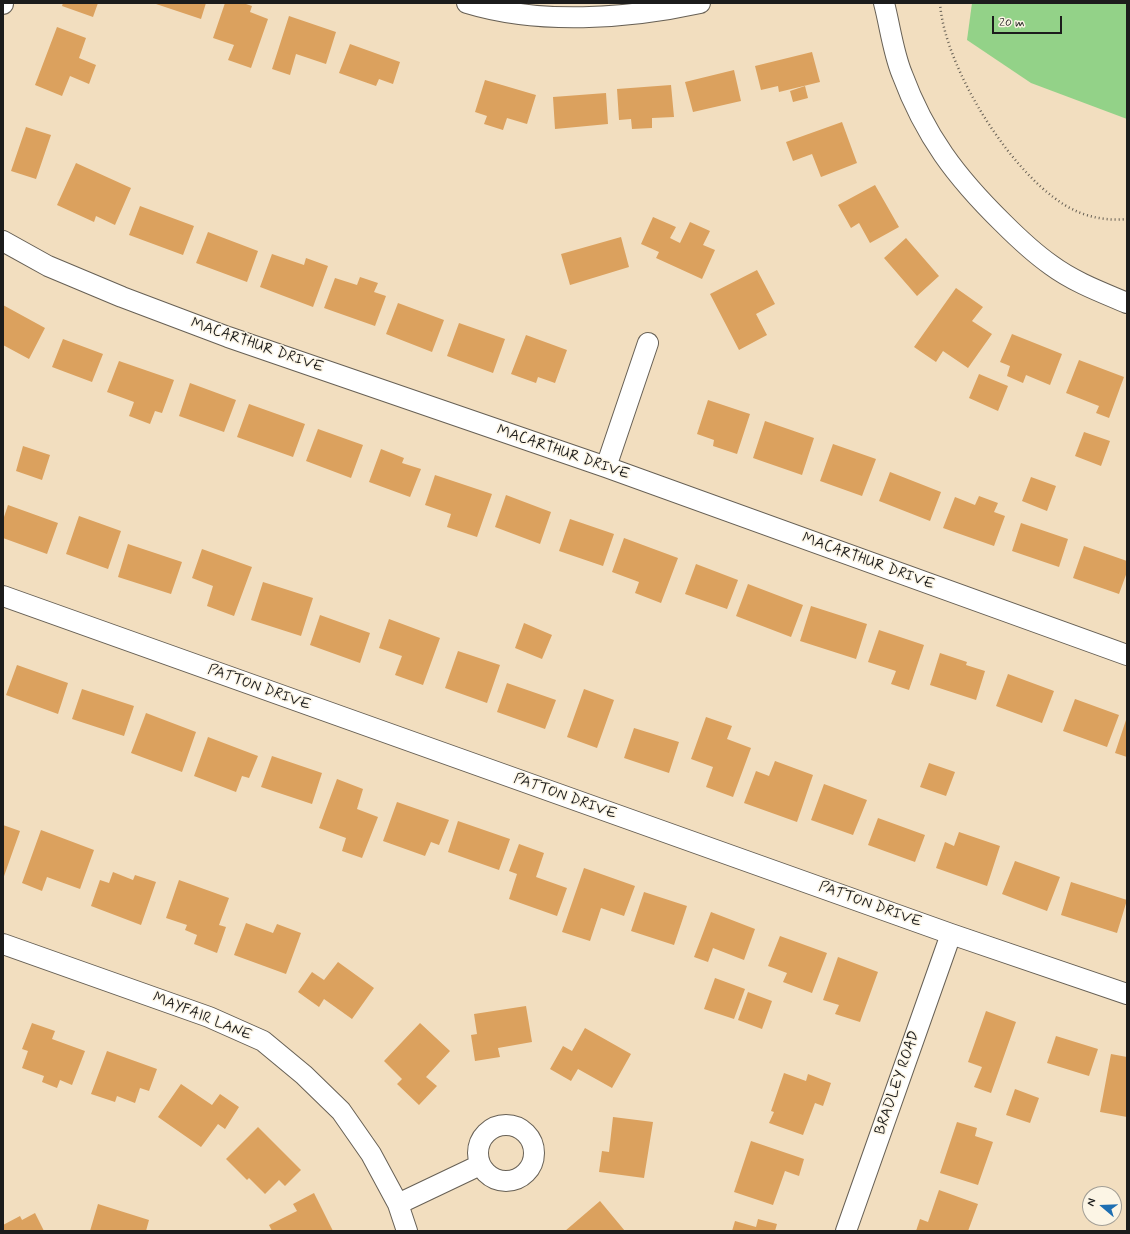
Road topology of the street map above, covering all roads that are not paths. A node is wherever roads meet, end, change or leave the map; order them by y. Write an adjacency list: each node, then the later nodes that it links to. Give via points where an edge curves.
1 (467, 3): 2 (street, via 490,10 541,16 662,12)
2 (700, 3)
3 (884, 3): 5 (street, via 901,72 923,123 952,169 983,204 1051,266 1090,288)
4 (3, 241): 7 (street, MACARTHUR DRIVE, via 48,266 228,337)
5 (1127, 303)
6 (648, 343): 7 (street)
7 (606, 467): 9 (street, MACARTHUR DRIVE)
8 (3, 596): 10 (street, PATTON DRIVE)
9 (1127, 655)
10 (951, 934): 12 (street, PATTON DRIVE); 16 (street, BRADLEY ROAD)
11 (3, 944): 14 (street, MAYFAIR LANE, via 209,1017 263,1041 304,1075 341,1111 371,1154)
12 (1127, 994)
13 (480, 1165): 14 (street)
14 (398, 1204): 15 (street, MAYFAIR LANE)
15 (407, 1231)
16 (846, 1231)

